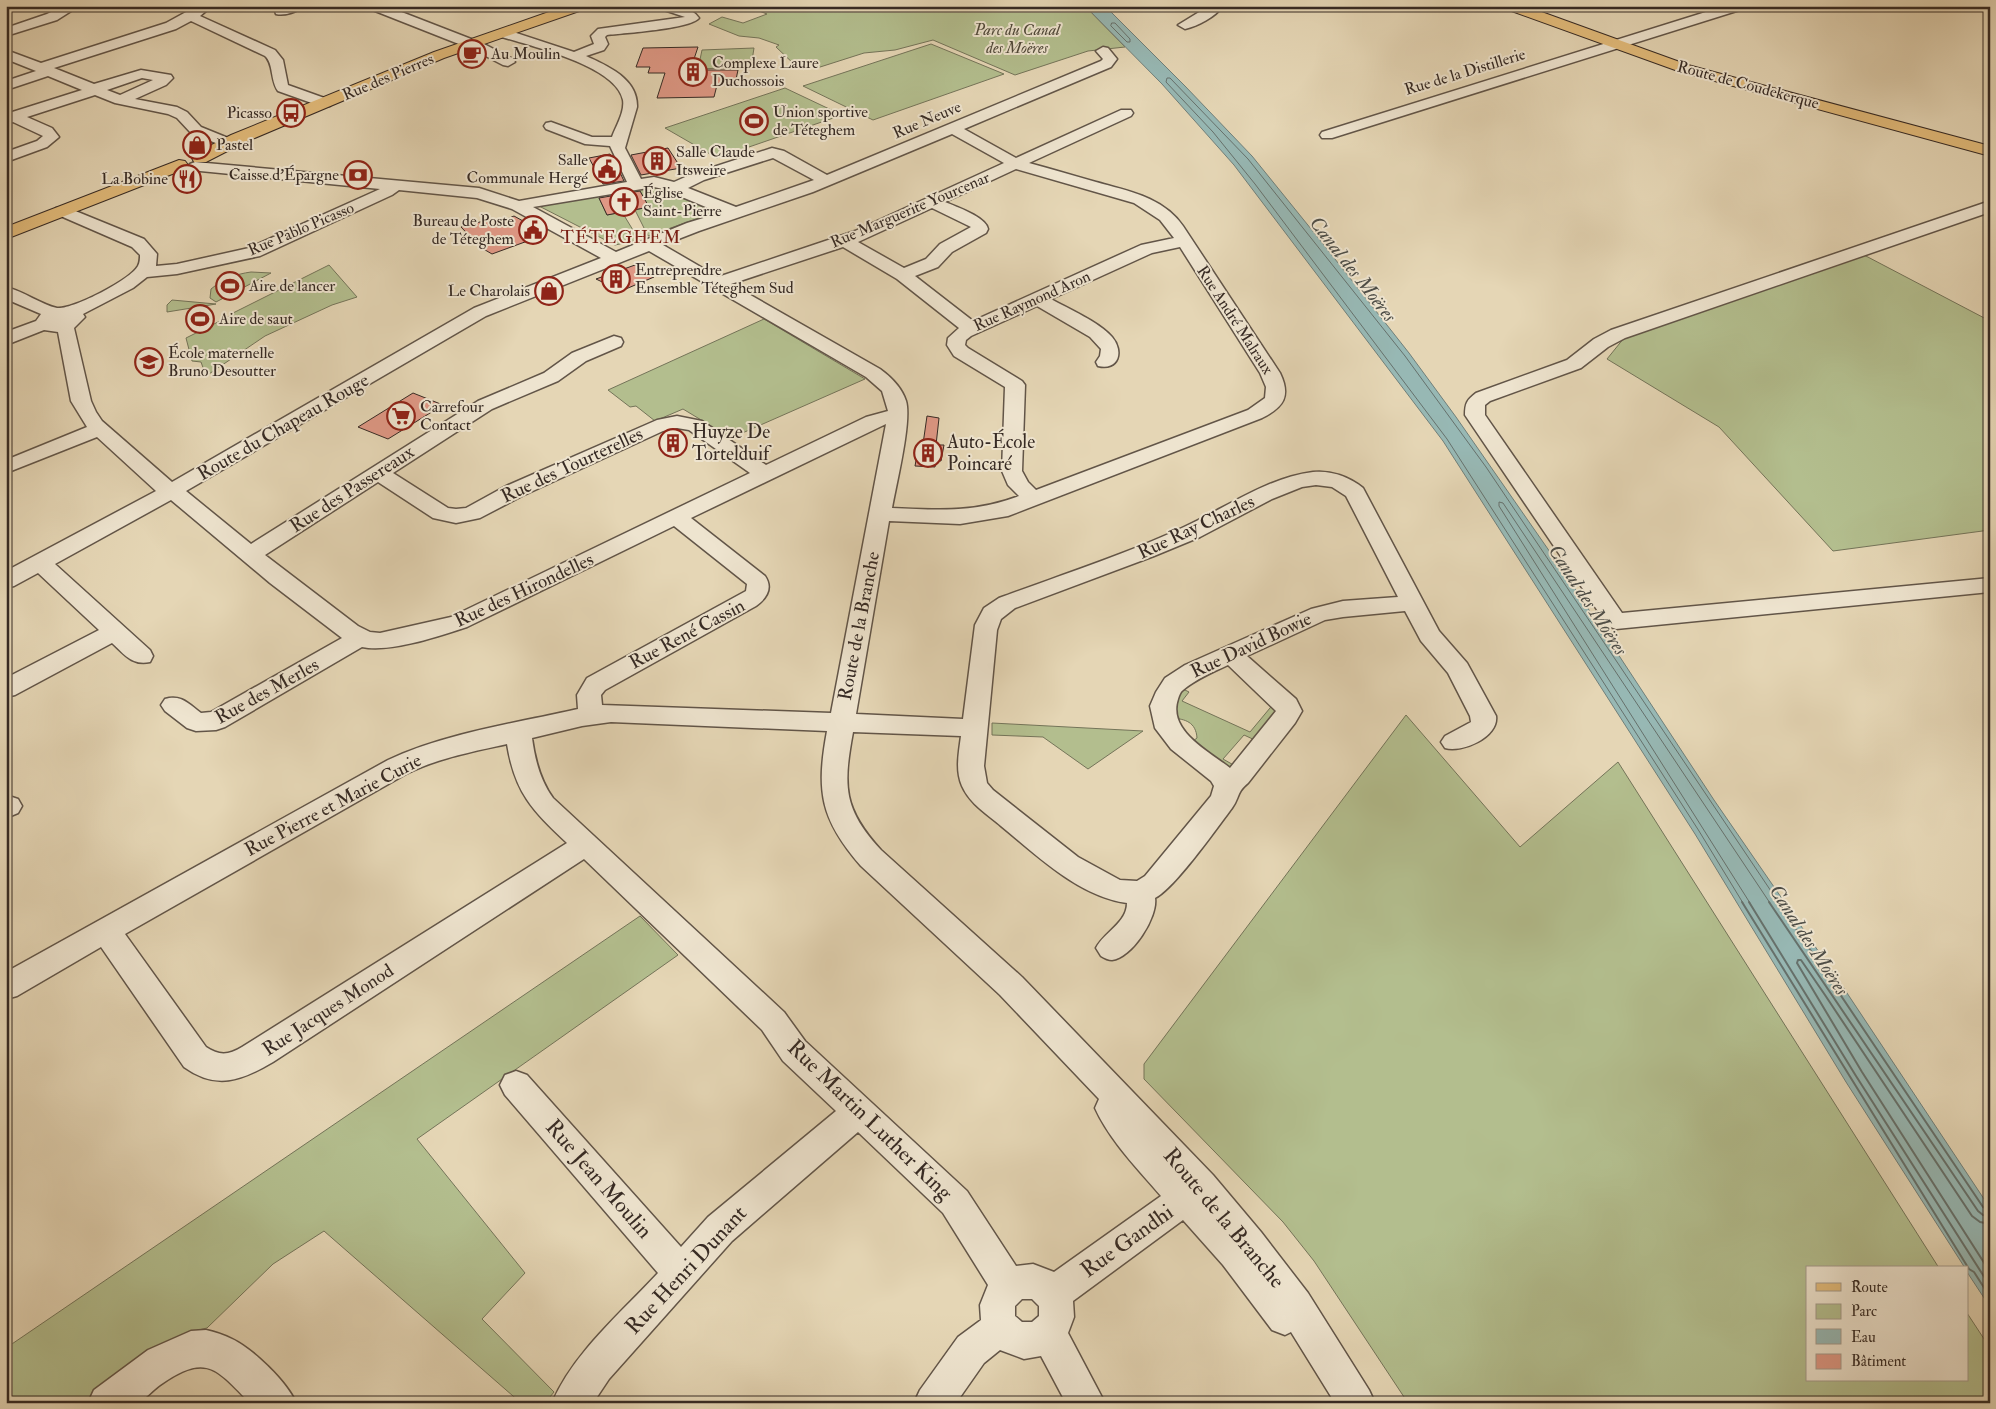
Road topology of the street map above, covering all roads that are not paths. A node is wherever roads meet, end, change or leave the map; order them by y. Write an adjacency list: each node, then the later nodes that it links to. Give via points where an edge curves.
1 (73, 6): 15 (street, via 52,17)
2 (206, 6): 11 (street)
3 (297, 6): 10 (street)
4 (374, 6): 17 (street)
5 (580, 6): 16 (main road, Rue des Pierres)
6 (665, 6): 21 (street, via 692,18 683,22 603,32 598,36 599,47)
7 (1217, 6): 13 (street, via 1209,14)
8 (1511, 6): 18 (main road, Route de Coudekerque)
9 (1739, 6): 18 (street, Rue de la Distillerie)
10 (281, 11)
11 (190, 17): 12 (street); 14 (street)
12 (212, 25): 14 (street, via 177,35); 27 (street, via 274,55 284,89)
13 (1185, 25)
14 (158, 30): 23 (street)
15 (6, 32)
16 (504, 33): 17 (main road, Rue des Pierres); 21 (street)
17 (470, 44): 22 (street); 27 (main road, Rue des Pierres)
18 (1613, 44): 32 (street, Rue de la Distillerie); 35 (main road, Route de Coudekerque, via 1690,70)
19 (1103, 51): 31 (street, Rue Neuve, via 1110,59 1106,64)
20 (6, 54): 23 (street)
21 (575, 56): 33 (street, via 615,77 629,93 630,106)
22 (508, 62)
23 (45, 70): 24 (street); 25 (street)
24 (6, 86)
25 (94, 89): 26 (street); 26 (street, via 141,74 166,78); 29 (street)
26 (120, 100): 34 (street, via 172,110 198,132)
27 (325, 103): 34 (main road, Rue des Pierres)
28 (1126, 112): 38 (street, Rue Marguerite Yourcenar)
29 (11, 118): 36 (street, via 48,131 52,137)
30 (551, 126): 33 (street, via 590,141)
31 (952, 128): 38 (street, Rue André Malraux); 39 (street, Rue Neuve)
32 (1327, 135)
33 (618, 142): 40 (street, via 617,150)
34 (228, 143): 37 (main road, Rue des Pierres)
35 (1990, 151)
36 (6, 157)
37 (195, 162): 41 (street, via 236,170); 46 (main road, Rue des Pierres)
38 (1015, 164): 43 (street, Rue Marguerite Yourcenar); 50 (street, Rue André Malraux, via 1147,203 1168,217)
39 (827, 181): 42 (street, via 772,153 698,176); 47 (street, Rue Neuve)
40 (636, 184): 42 (street, via 657,183); 44 (street)
41 (396, 185): 44 (street, via 469,191); 53 (street, Rue Pablo Picasso, via 259,250 183,268)
42 (674, 188): 47 (street)
43 (932, 202): 49 (street, Rue Marguerite Yourcenar); 54 (street, via 973,221 980,230 946,248 932,263)
44 (518, 206): 52 (street)
45 (1990, 206): 75 (street, via 1618,334 1574,364 1484,397 1477,401 1474,409 1477,419 1616,621)
46 (62, 211): 48 (main road, Rue des Pierres); 53 (street, via 144,246 150,258)
47 (735, 214): 51 (street, Rue Neuve)
48 (6, 234)
49 (845, 241): 54 (street); 55 (street, Rue Marguerite Yourcenar)
50 (1184, 241): 57 (street, Rue Raymond Aron, via 1151,248); 69 (street, Rue André Malraux, via 1272,378 1276,389 1273,402 1255,414)
51 (650, 245): 52 (street, Rue Neuve); 55 (street, Route de la Branche)
52 (615, 259): 68 (street, Route du Chapeau Rouge, via 508,299 469,318)
53 (143, 272): 58 (street, via 124,286)
54 (903, 275): 59 (street)
55 (718, 283): 63 (street, Route de la Branche, via 877,376 894,395)
56 (6, 292): 58 (street)
57 (1038, 298): 59 (street, Rue Raymond Aron); 62 (street, via 1103,338 1110,349)
58 (59, 319): 60 (street); 64 (street, via 67,331 81,401 89,418)
59 (972, 328): 69 (street, Rue Raymond Aron, via 959,336 957,348 1015,387 1012,471 1019,484)
60 (6, 339)
61 (614, 342): 66 (street, Rue des Passereaux, via 580,357 551,376 485,405)
62 (1105, 362)
63 (898, 416): 67 (street, Rue des Hirondelles, via 876,420); 70 (street, Route de la Branche)
64 (100, 429): 65 (street); 68 (street, via 160,484)
65 (6, 467)
66 (378, 473): 67 (street, Rue des Tourterelles, via 441,513 464,516 657,426 682,422 699,427); 72 (street, Rue des Passereaux)
67 (765, 474): 71 (street, Rue des Hirondelles)
68 (172, 491): 72 (street); 73 (street, Route du Chapeau Rouge)
69 (1034, 499): 70 (street, Rue André Malraux, via 974,516)
70 (880, 514): 84 (street, Route de la Branche)
71 (676, 517): 78 (street, Rue des Hirondelles, via 453,624 380,641); 83 (street, Rue René Cassin, via 757,581 758,592 748,601 596,684 589,695)
72 (250, 555): 78 (street)
73 (40, 563): 74 (street, Route du Chapeau Rouge); 77 (street)
74 (6, 581)
75 (1990, 585)
76 (1413, 604): 79 (street, Rue David Bowie, via 1324,612); 85 (street, Rue Ray Charles, via 1355,493 1329,479 1304,480 1254,500 1167,543 998,608 986,624); 87 (street, Rue Ray Charles, via 1432,638 1458,669 1483,716 1481,728)
77 (114, 632): 80 (street); 81 (street)
78 (360, 638): 82 (street, Rue des Merles, via 216,721 196,722)
79 (1230, 654): 88 (street, via 1287,705 1289,711 1239,776); 88 (street, Rue David Bowie, via 1183,677 1168,692 1163,706 1168,728 1176,739 1217,770)
80 (141, 656)
81 (6, 689)
82 (174, 705)
83 (591, 716): 84 (street, Rue Pierre et Marie Curie, via 618,713); 86 (street, Rue Pierre et Marie Curie)
84 (840, 722): 85 (street); 96 (street, Route de la Branche, via 834,784 838,809 848,832 871,858 991,967 1072,1050 1124,1126)
85 (975, 728): 90 (street, via 972,777 980,793 1070,866 1117,891)
86 (518, 732): 89 (street, Rue Martin Luther King, via 525,771 535,794); 91 (street, Rue Pierre et Marie Curie, via 404,763)
87 (1454, 742)
88 (1227, 786): 90 (street, via 1224,799 1156,884)
89 (585, 845): 91 (street, Rue Jacques Monod, via 262,1052 225,1068 208,1066 195,1057); 95 (street, Rue Martin Luther King, via 773,1021 794,1051)
90 (1139, 892): 92 (street, via 1142,908 1139,916)
91 (106, 931): 93 (street, Rue Pierre et Marie Curie)
92 (1111, 948)
93 (6, 987)
94 (516, 1085): 97 (street, Rue Jean Moulin)
95 (860, 1111): 97 (street, Rue Henri Dunant, via 729,1220); 98 (street, Rue Martin Luther King, via 955,1202)
96 (1193, 1192): 99 (street, Rue Gandhi); 107 (street, Route de la Branche, via 1259,1286)
97 (682, 1273): 104 (street, Rue Henri Dunant, via 596,1366)
98 (1009, 1286): 99 (street, via 1032,1282 1042,1285); 100 (street, via 996,1307)
99 (1052, 1295): 101 (street, via 1056,1314)
100 (1001, 1327): 101 (street, via 1013,1337 1024,1340 1040,1338); 105 (street, via 971,1350)
101 (1048, 1332): 106 (street)
102 (107, 1403): 103 (street, via 172,1357 190,1349 205,1348 225,1355)
103 (277, 1403)
104 (571, 1403)
105 (933, 1403)
106 (1086, 1403)
107 (1355, 1403)

